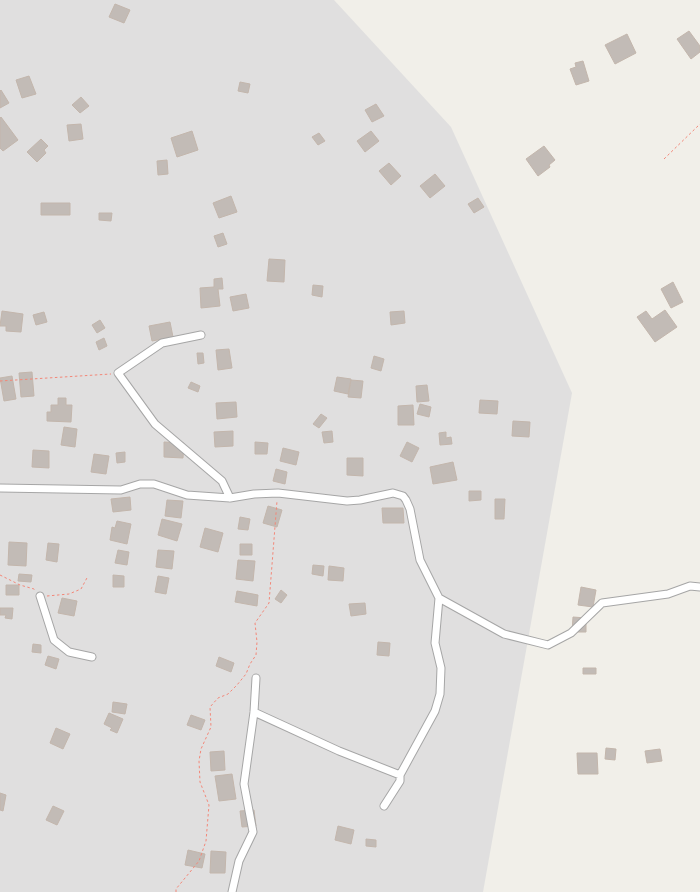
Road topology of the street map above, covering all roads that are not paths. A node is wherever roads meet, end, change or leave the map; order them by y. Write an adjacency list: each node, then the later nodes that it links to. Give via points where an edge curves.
1 (201, 335): 3 (street, via 162,343 118,373 155,424 222,481)
2 (0, 488): 3 (street, via 121,490 140,484 154,484 187,495)
3 (230, 498): 6 (street, via 278,493 347,501 393,493 403,496 410,510 420,560)
4 (700, 587): 6 (street, via 690,586 668,594 602,603 571,633 548,645 504,634)
5 (40, 596): 7 (street, via 54,640 68,652)
6 (439, 598): 10 (street, via 435,643 441,668 440,694 435,710)
7 (92, 657)
8 (256, 678): 9 (street)
9 (254, 712): 10 (street); 12 (street, via 244,784 253,832 239,861)
10 (400, 775): 11 (street, via 400,781)
11 (384, 806)
12 (232, 892)

